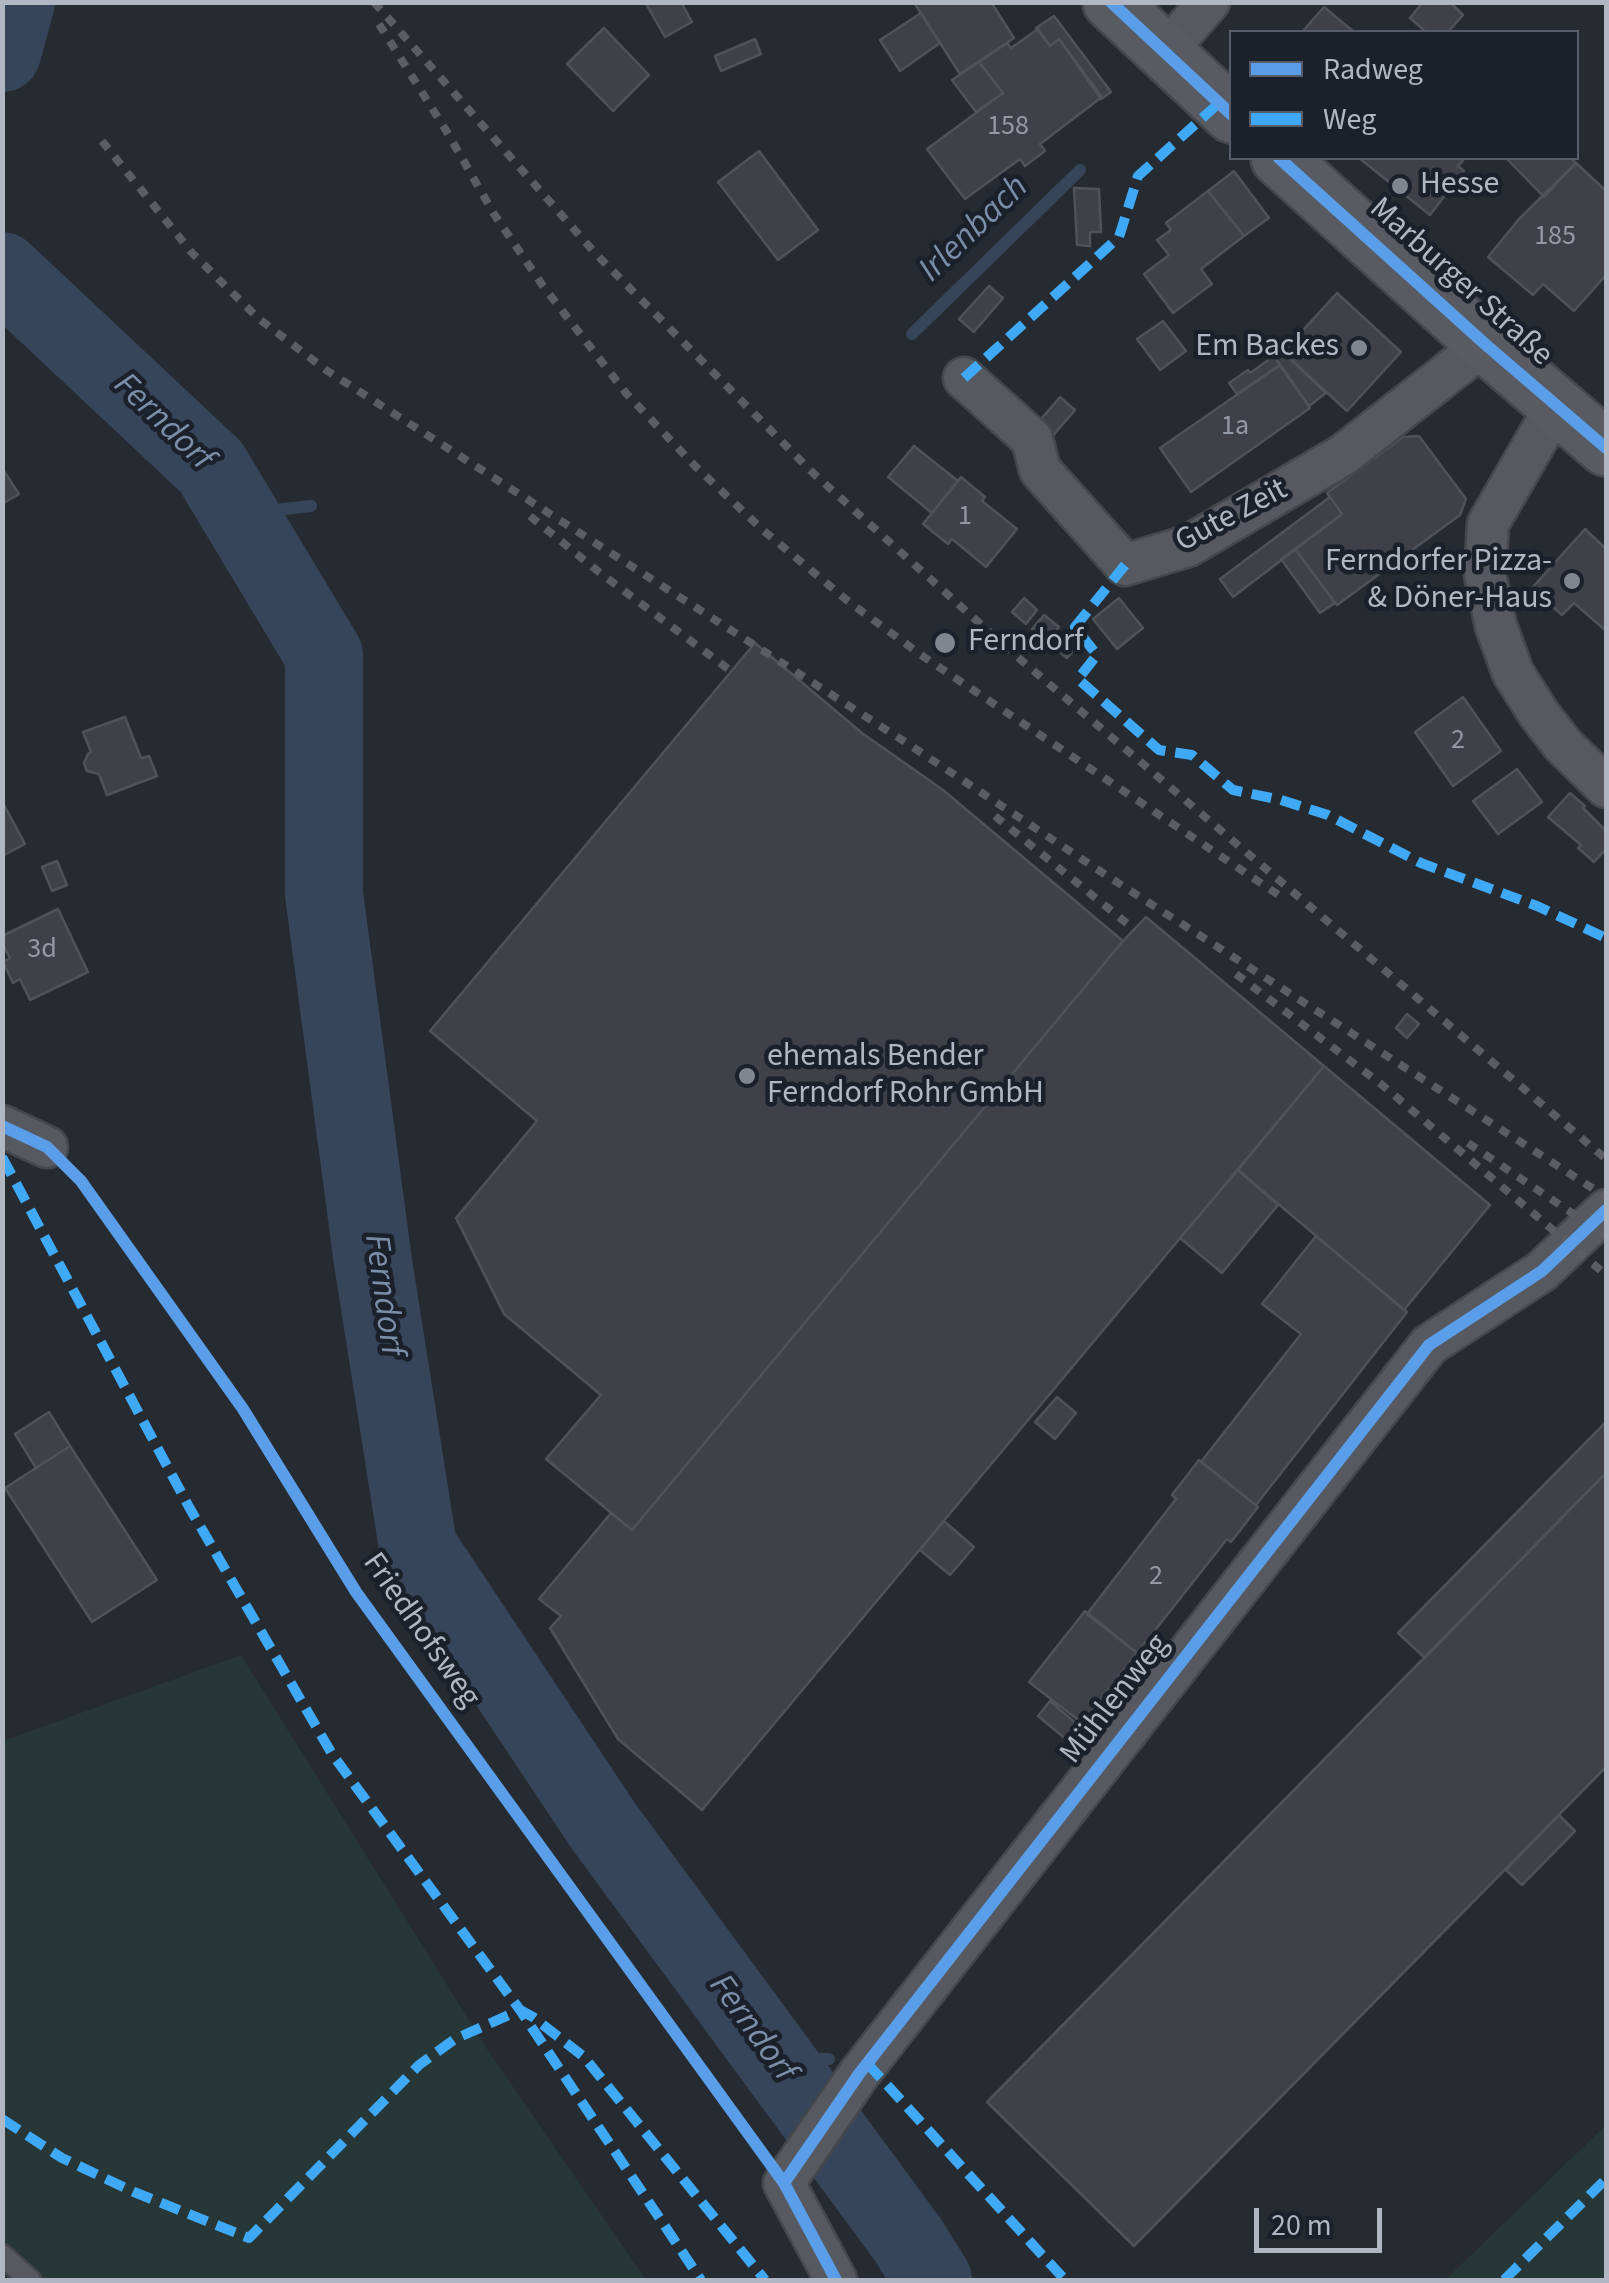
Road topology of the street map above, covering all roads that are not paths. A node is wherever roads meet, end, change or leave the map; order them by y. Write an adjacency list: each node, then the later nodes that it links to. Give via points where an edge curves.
1 (1111, 2): 3 (main road)
2 (1209, 2): 3 (street)
3 (1165, 52): 4 (main road)
4 (1229, 111)
5 (1281, 160): 6 (main road, Marburger Straße)
6 (1485, 344): 7 (street, Gute Zeit, via 1343,456 1188,546 1125,564 1040,470 1032,439); 8 (main road, Marburger Straße)
7 (964, 378)
8 (1556, 406): 9 (main road, Marburger Straße); 10 (street, via 1488,524 1485,575 1513,673 1563,745)
9 (1606, 448)
10 (1606, 787)
11 (2, 1126): 12 (street)
12 (47, 1147)
13 (1606, 1210): 16 (street, Mühlenweg, via 1542,1271 1430,1345 859,2074 784,2182)
14 (2, 2255): 15 (lane)
15 (30, 2280)
16 (836, 2280)

